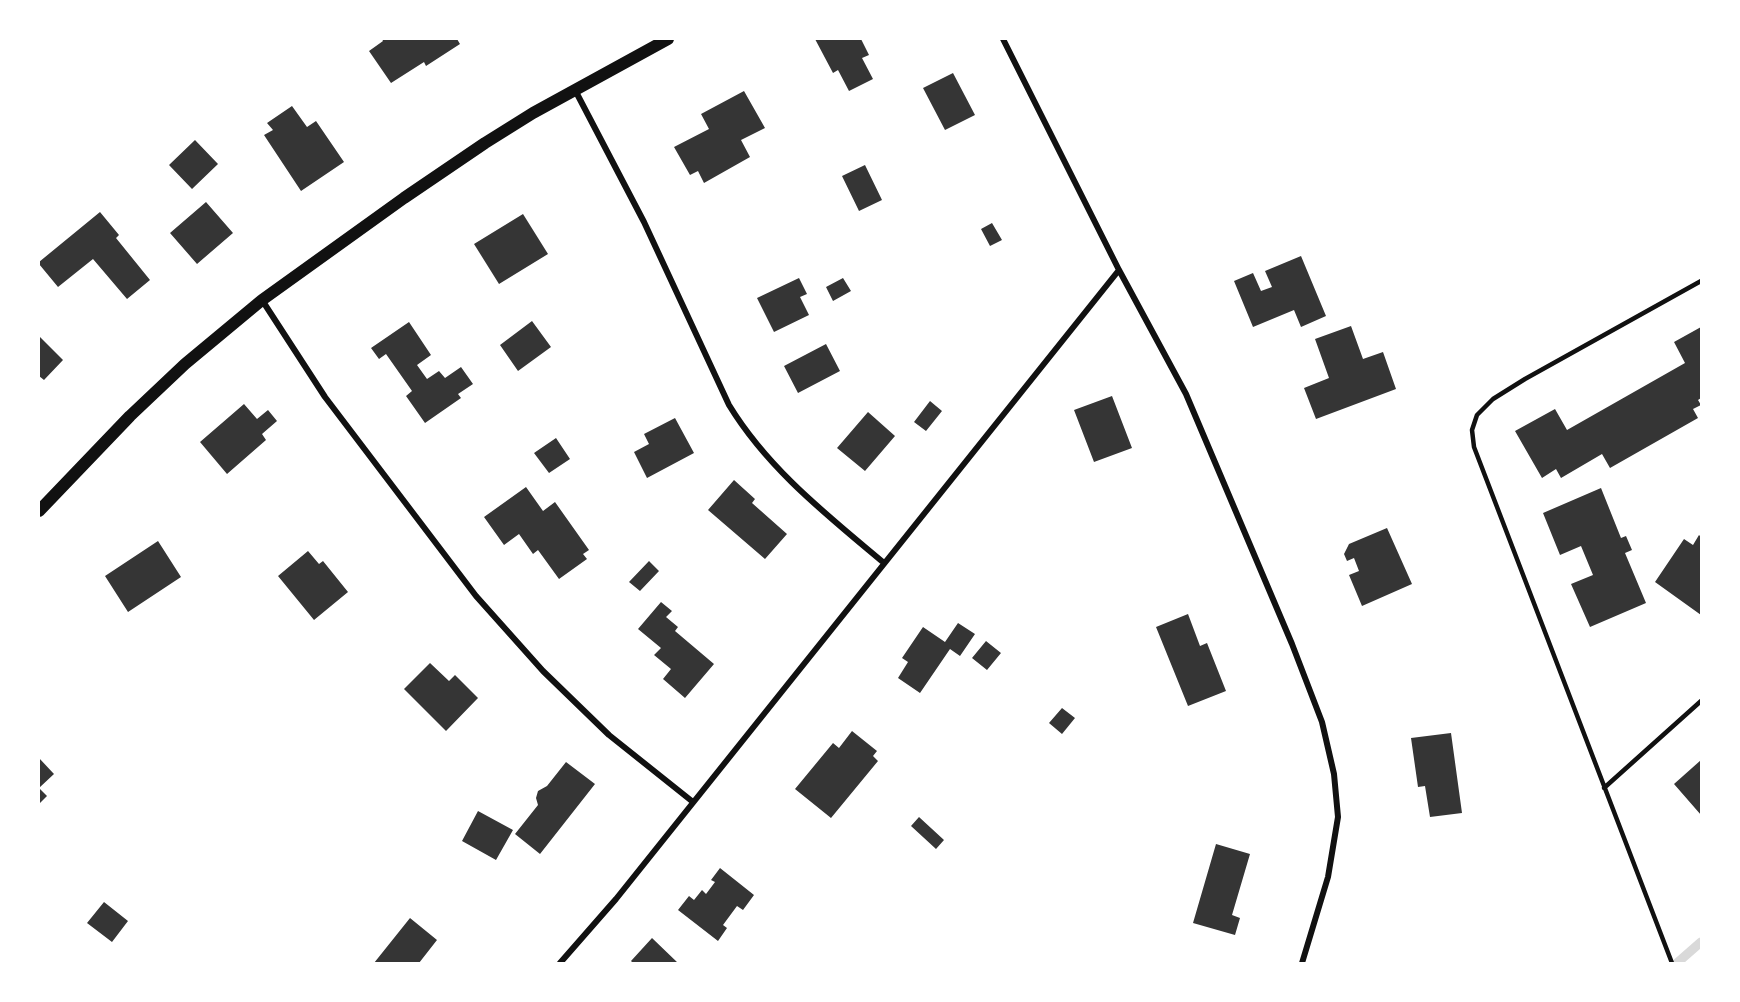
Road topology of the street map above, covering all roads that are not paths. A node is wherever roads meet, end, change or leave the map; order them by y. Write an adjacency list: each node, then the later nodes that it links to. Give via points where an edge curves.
1 (668, 39): 3 (main road)
2 (1003, 39): 4 (street)
3 (574, 89): 6 (main road, via 467,155); 8 (street, via 644,222 745,432 803,495)
4 (1119, 270): 8 (street); 13 (street, via 1186,394 1322,722 1334,774 1338,817 1328,877)
5 (1701, 281): 10 (lane, via 1493,399 1477,415 1472,430 1474,447)
6 (262, 300): 7 (main road, via 130,416); 11 (street, via 325,397 476,596 600,727)
7 (39, 511)
8 (884, 563): 11 (street)
9 (1701, 701): 10 (lane)
10 (1604, 788): 14 (lane)
11 (693, 802): 12 (street)
12 (560, 963)
13 (1302, 963)
14 (1672, 963)

